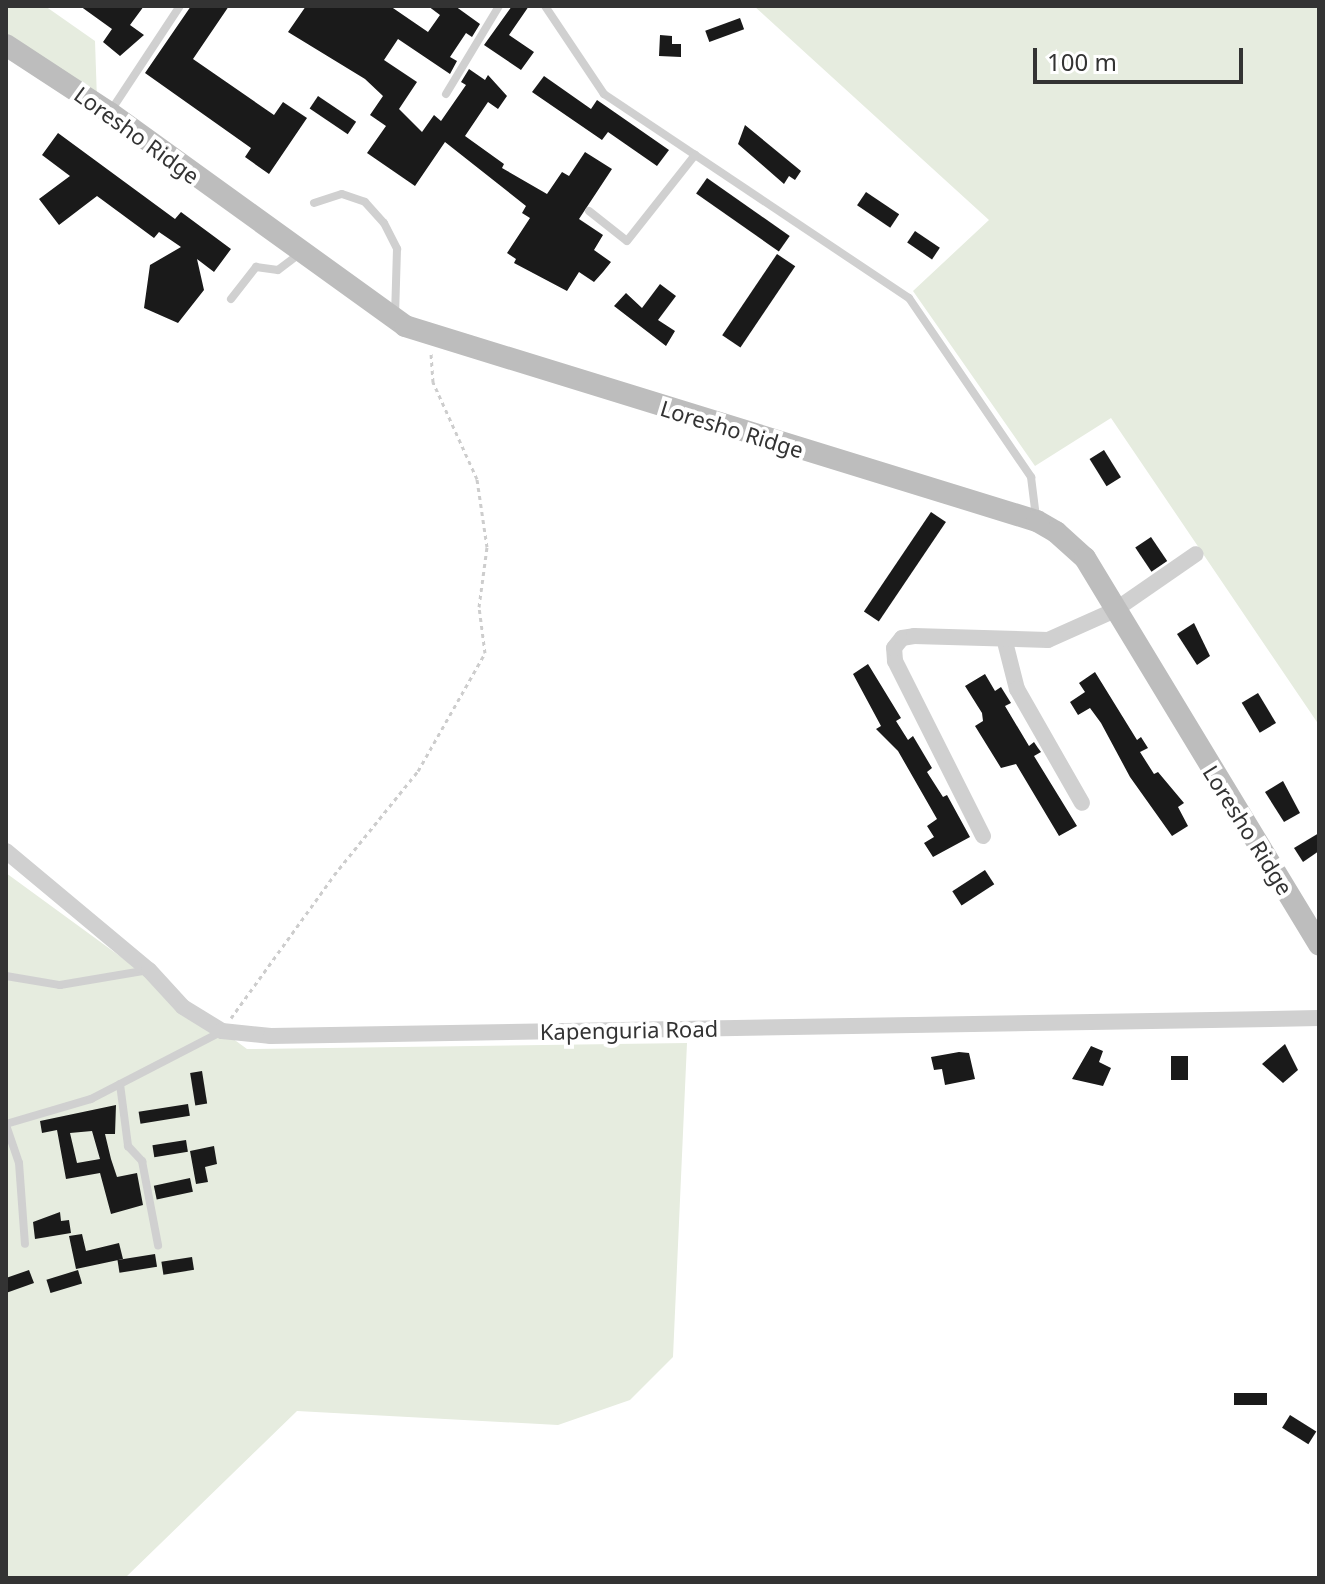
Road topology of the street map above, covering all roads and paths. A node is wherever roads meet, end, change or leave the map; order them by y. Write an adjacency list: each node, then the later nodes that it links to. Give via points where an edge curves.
1 (180, 6): 6 (lane)
2 (499, 6): 5 (lane)
3 (545, 6): 7 (lane, via 604,94)
4 (6, 45): 6 (street, Loresho Ridge)
5 (446, 94)
6 (110, 113): 10 (street, Loresho Ridge)
7 (695, 155): 9 (lane, via 627,241); 14 (lane, via 909,298 1031,477)
8 (314, 203): 12 (lane, via 342,194 365,202 384,223 397,249)
9 (589, 211)
10 (299, 254): 11 (lane, via 278,270 256,267); 12 (street, Loresho Ridge)
11 (231, 299)
12 (395, 321): 13 (street, Loresho Ridge)
13 (430, 338): 14 (street, Loresho Ridge); 25 (path, via 433,382 477,479 487,547 479,607 485,653 418,771 334,875)
14 (1037, 521): 16 (street, Loresho Ridge, via 1085,558)
15 (1196, 554): 16 (street)
16 (1115, 610): 17 (street, via 1048,640); 21 (street, Loresho Ridge)
17 (1005, 642): 18 (street, via 1017,689); 19 (street, via 914,636 902,638 894,648 895,661)
18 (1082, 803)
19 (983, 836)
20 (6, 851): 22 (street, Kapenguria Road)
21 (1318, 942)
22 (149, 970): 23 (lane, via 60,985); 25 (street, Kapenguria Road, via 183,1007)
23 (6, 976)
24 (1319, 1018): 25 (street, Kapenguria Road, via 271,1036)
25 (222, 1031): 26 (lane)
26 (120, 1084): 27 (lane, via 91,1099); 29 (lane, via 128,1146 142,1161)
27 (6, 1124): 28 (lane, via 19,1163)
28 (25, 1244)
29 (158, 1245)

